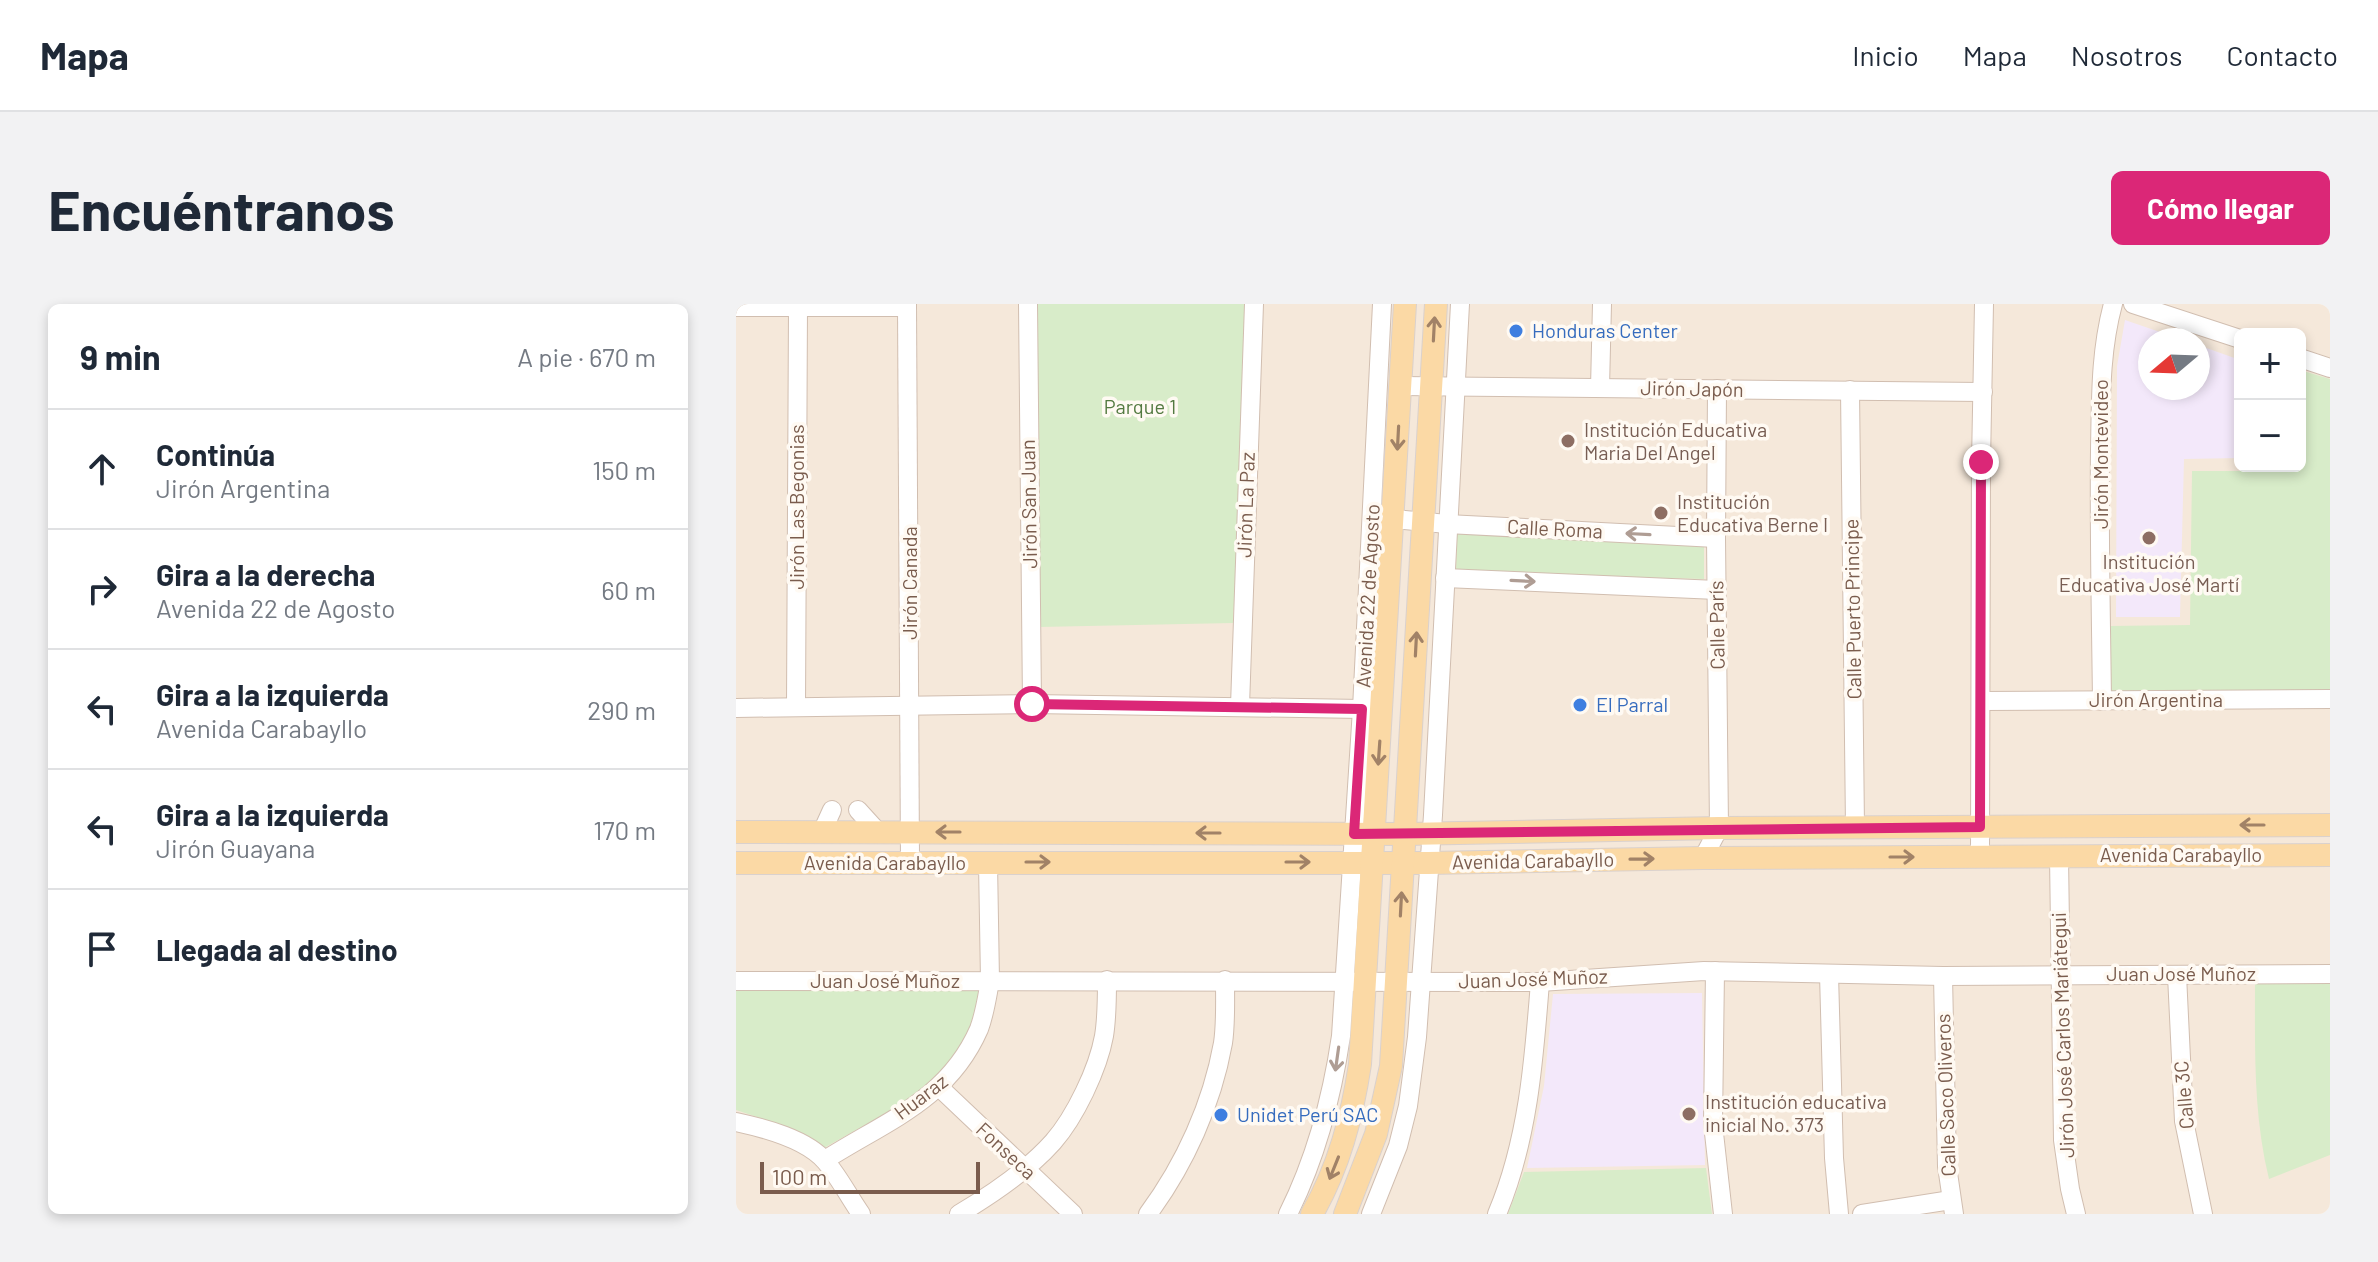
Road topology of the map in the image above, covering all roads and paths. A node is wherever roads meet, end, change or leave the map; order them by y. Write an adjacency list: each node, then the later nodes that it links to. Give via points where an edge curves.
1 (1028, 304): 33 (street, Jirón San Juan)
2 (1254, 304): 35 (street, Jirón La Paz)
3 (1382, 304): 38 (street, Avenida 22 de Agosto)
4 (1405, 304): 17 (main road, Avenida 22 de Agosto)
5 (1436, 304): 18 (main road, one-way to 5)
6 (1460, 304): 19 (street)
7 (1602, 304): 20 (street)
8 (1984, 304): 23 (street)
9 (2113, 304): 32 (street, Jirón Montevideo, via 2102,369)
10 (2133, 304): 14 (street)
11 (907, 306): 13 (street); 34 (street, Jirón Canada)
12 (736, 307): 13 (street)
13 (798, 307): 36 (street, Jirón Las Begonias)
14 (2234, 337)
15 (2306, 360): 16 (street)
16 (2330, 368)
17 (1400, 386): 18 (street, Jirón Japón); 24 (main road, Avenida 22 de Agosto, one-way to 24)
18 (1431, 386): 19 (street, Jirón Japón); 25 (main road)
19 (1454, 387): 20 (street, Jirón Japón); 26 (street)
20 (1600, 388): 21 (street, Jirón Japón)
21 (1717, 389): 22 (street, Jirón Japón); 27 (street, Calle París)
22 (1850, 390): 23 (street, Jirón Japón); 42 (street, Calle Puerto Principe)
23 (1983, 392): 31 (street)
24 (1394, 519): 25 (street, Calle Roma); 49 (main road, Avenida 22 de Agosto, one-way to 49)
25 (1423, 521): 26 (street, Calle Roma); 50 (main road, one-way to 25)
26 (1447, 524): 27 (street, Calle Roma, one-way to 26); 28 (street)
27 (1716, 538): 29 (street, Calle París)
28 (1445, 578): 29 (street, one-way to 29); 51 (street)
29 (1717, 590): 44 (street, Calle París)
30 (2330, 699): 32 (street, Jirón Argentina)
31 (1981, 701): 32 (street, Jirón Argentina); 43 (street)
32 (2102, 701)
33 (1032, 704): 34 (street); 35 (street)
34 (911, 706): 36 (street); 48 (street, Jirón Canada)
35 (1240, 706): 38 (street)
36 (796, 707): 37 (street)
37 (736, 708)
38 (1362, 709): 49 (street, Avenida 22 de Agosto)
39 (832, 810): 46 (street)
40 (858, 810): 47 (street)
41 (2330, 825): 43 (main road, Avenida Carabayllo, one-way to 43)
42 (1855, 827): 43 (main road, Avenida Carabayllo); 44 (main road, Avenida Carabayllo)
43 (1980, 827): 53 (street)
44 (1719, 828): 51 (main road, Avenida Carabayllo); 55 (street, Calle París)
45 (736, 832): 46 (main road, Avenida Carabayllo)
46 (822, 832): 47 (main road, Avenida Carabayllo)
47 (878, 832): 48 (main road, Avenida Carabayllo)
48 (911, 832): 49 (main road, Avenida Carabayllo, one-way to 48); 56 (street, Jirón Canada)
49 (1364, 834): 50 (main road, Avenida Carabayllo); 59 (main road, Avenida 22 de Agosto)
50 (1405, 834): 51 (main road, Avenida Carabayllo); 60 (main road)
51 (1431, 834): 61 (street)
52 (2330, 855): 54 (main road, Avenida Carabayllo)
53 (1980, 856): 54 (main road, Avenida Carabayllo); 55 (main road, Avenida Carabayllo, one-way to 53)
54 (2059, 856): 65 (street, Jirón José Carlos Mariátegui)
55 (1703, 858): 61 (main road, Avenida Carabayllo, one-way to 55)
56 (910, 862): 57 (main road, Avenida Carabayllo); 58 (main road, Avenida Carabayllo)
57 (988, 862): 59 (main road, Avenida Carabayllo, one-way to 59); 71 (street, Huaraz)
58 (736, 863)
59 (1362, 863): 60 (main road, Avenida Carabayllo); 72 (main road, Avenida 22 de Agosto)
60 (1403, 863): 61 (main road, Avenida Carabayllo); 73 (main road, one-way to 60)
61 (1428, 863): 74 (street)
62 (1715, 971): 63 (street, Juan José Muñoz); 75 (street, Juan José Muñoz); 90 (street, via 1713,1124)
63 (1829, 974): 67 (street, Juan José Muñoz); 91 (street)
64 (2330, 974): 66 (street, Juan José Muñoz)
65 (2061, 975): 66 (street, Juan José Muñoz); 67 (street, Juan José Muñoz); 93 (street, Jirón José Carlos Mariátegui, via 2063,1140)
66 (2177, 975): 94 (street, Calle 3C, via 2184,1121)
67 (1943, 976): 80 (street, Calle Saco Oliveros)
68 (1107, 980): 69 (street, Juan José Muñoz); 71 (street, Juan José Muñoz); 79 (street, via 1104,1039 1093,1073 1053,1142)
69 (1225, 980): 72 (street, Juan José Muñoz); 84 (street, via 1223,1041 1202,1113 1170,1183)
70 (736, 981): 71 (street, Juan José Muñoz)
71 (990, 981): 76 (street, Huaraz, via 980,1027)
72 (1355, 982): 73 (street, Juan José Muñoz); 85 (street, Avenida 22 de Agosto, one-way to 85, via 1334,1082 1303,1184); 86 (main road, Avenida 22 de Agosto, one-way to 86, via 1360,1064 1348,1131)
73 (1397, 982): 74 (street, Juan José Muñoz); 87 (main road, via 1385,1101)
74 (1420, 982): 75 (street, Juan José Muñoz); 88 (street, via 1408,1106)
75 (1540, 982): 89 (street, via 1521,1135 1510,1185)
76 (939, 1087): 78 (street, Huaraz); 79 (street, Fonseca)
77 (736, 1122): 78 (street, via 795,1141)
78 (825, 1160): 81 (street)
79 (1024, 1168): 82 (street); 83 (street, Fonseca)
80 (1952, 1207): 92 (street)
81 (861, 1214)
82 (959, 1214)
83 (1073, 1214)
84 (1148, 1214)
85 (1288, 1214)
86 (1312, 1214)
87 (1345, 1214)
88 (1371, 1214)
89 (1497, 1214)
90 (1723, 1214)
91 (1839, 1214)
92 (1862, 1214)
93 (2076, 1214)
94 (2203, 1214)

